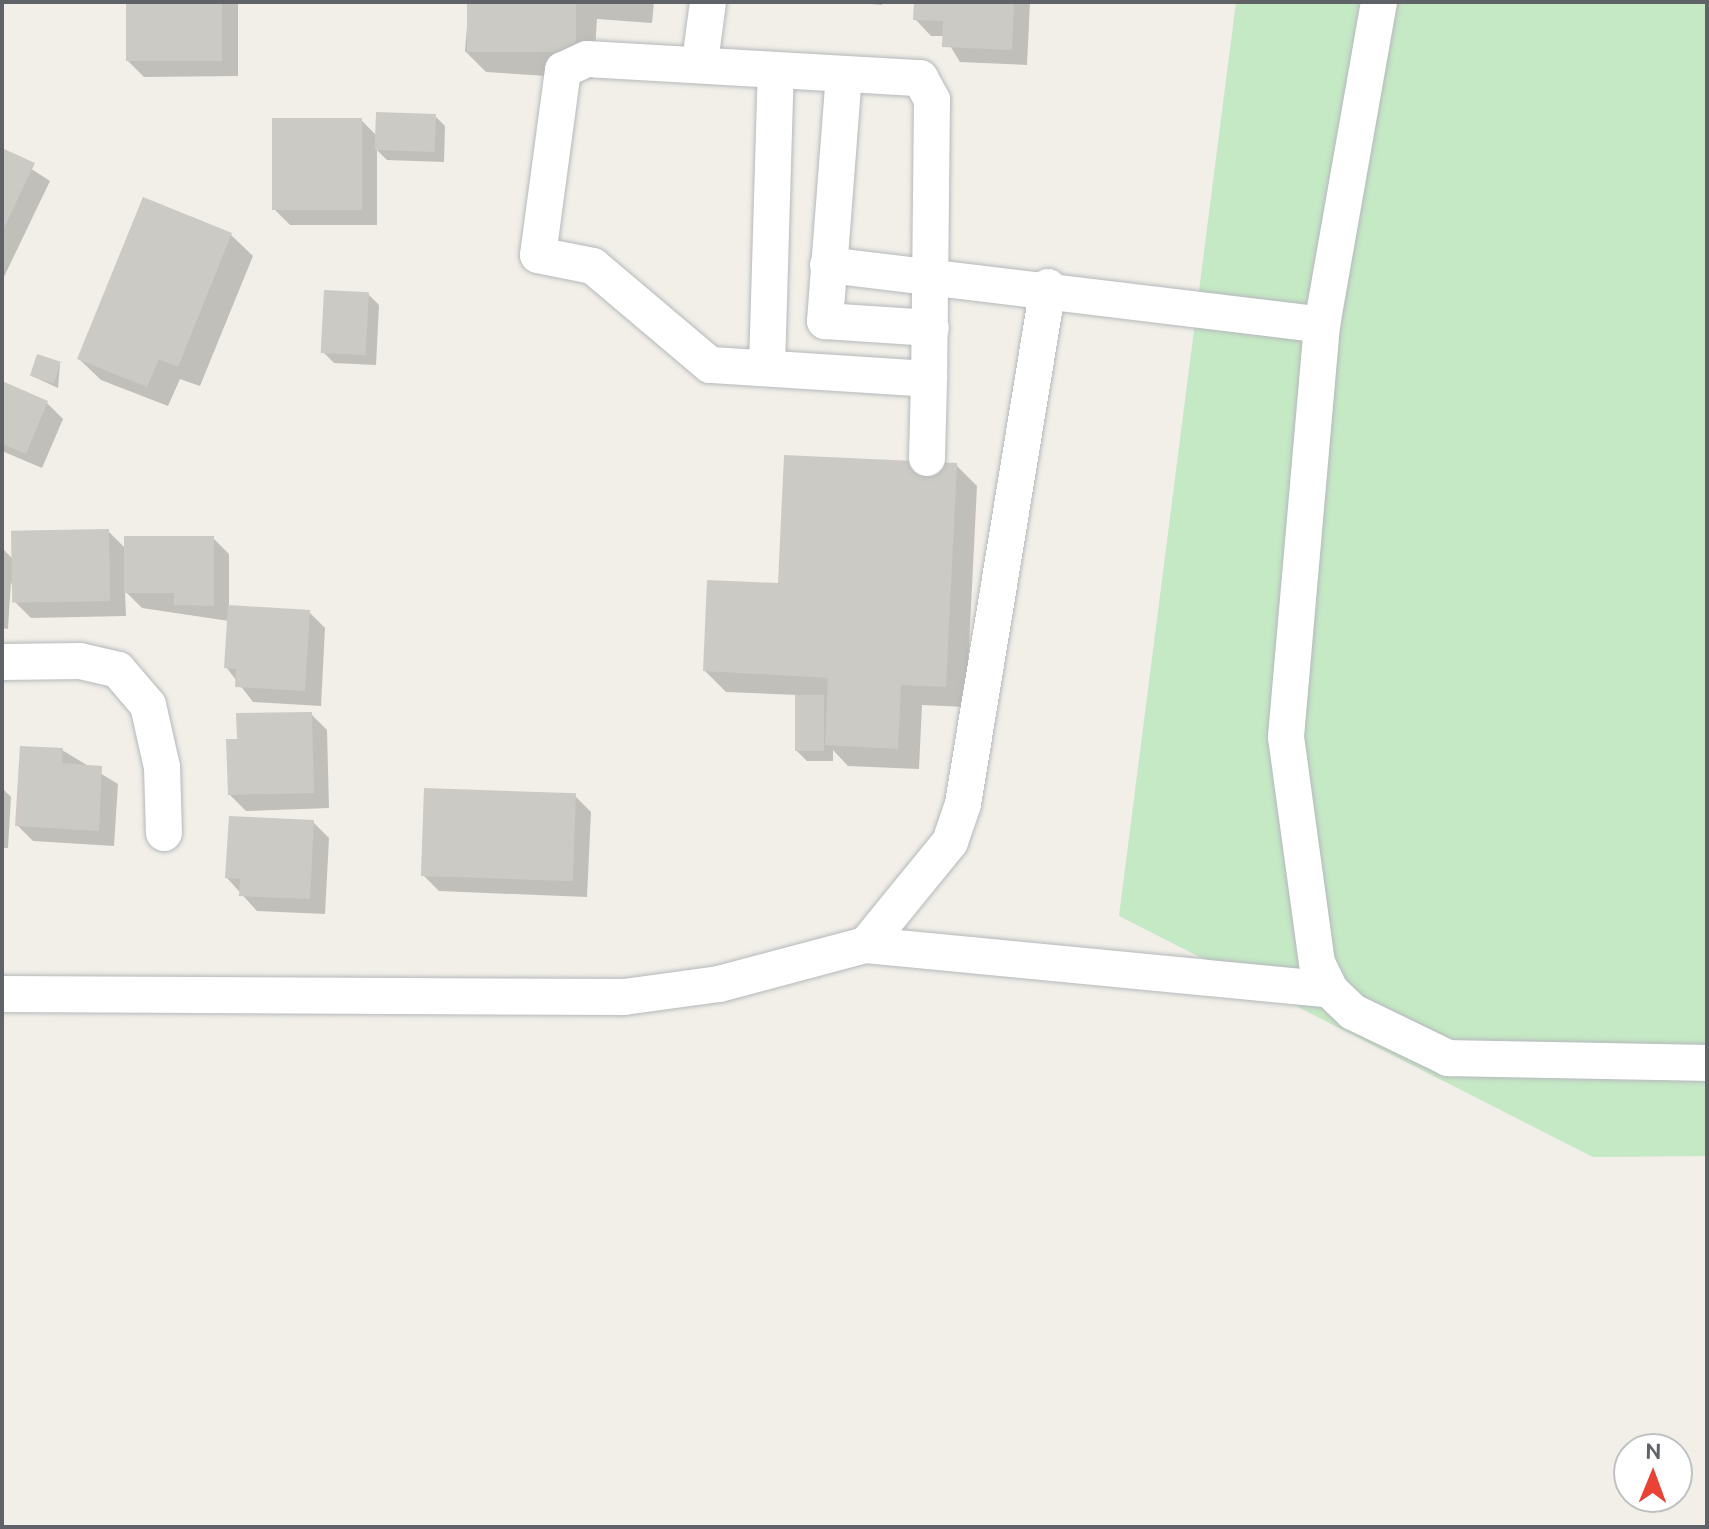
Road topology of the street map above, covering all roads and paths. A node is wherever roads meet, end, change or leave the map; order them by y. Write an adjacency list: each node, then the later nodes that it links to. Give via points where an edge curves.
1 (708, 2): 3 (street)
2 (1379, 2): 9 (street)
3 (700, 62): 4 (street); 11 (street, via 587,59 563,70 538,255 593,266 710,365)
4 (776, 70): 5 (street); 11 (street)
5 (844, 74): 6 (street); 7 (street, via 920,78 931,89)
6 (828, 265): 7 (street); 10 (street, via 825,321)
7 (932, 273): 8 (street); 10 (street)
8 (1048, 287): 9 (street); 16 (street, via 963,804 950,842)
9 (1322, 325): 17 (street, via 1286,737 1317,963)
10 (931, 328): 12 (street)
11 (767, 367): 12 (street)
12 (929, 379): 13 (street)
13 (927, 458)
14 (2, 662): 15 (street, via 80,661 118,670 148,705 162,767)
15 (164, 833)
16 (866, 945): 17 (street); 18 (street, via 719,984 624,997)
17 (1330, 990): 19 (street, via 1380,1029 1448,1058)
18 (2, 994)
19 (1707, 1063)

